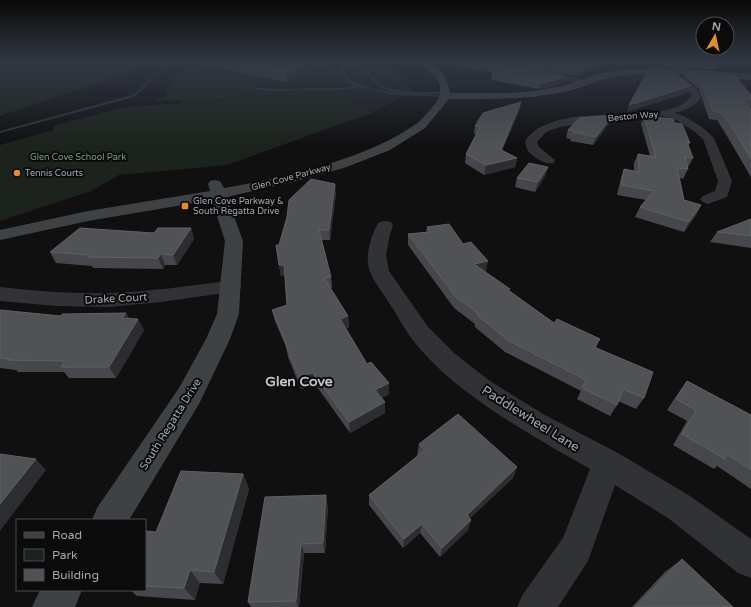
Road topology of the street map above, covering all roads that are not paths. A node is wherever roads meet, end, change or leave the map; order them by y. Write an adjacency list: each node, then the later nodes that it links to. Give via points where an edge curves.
1 (264, 89): 2 (lane)
2 (296, 89)
3 (374, 89): 6 (lane, via 387,92)
4 (389, 89): 5 (lane)
5 (405, 89)
6 (416, 89)
7 (429, 89): 15 (main road, Glen Cove Parkway, via 419,111 389,132 360,146)
8 (433, 89): 12 (lane)
9 (444, 89): 12 (main road)
10 (562, 89): 12 (main road, via 513,96)
11 (692, 89): 13 (street, Beston Way, via 696,98 691,104)
12 (445, 95): 15 (main road, Glen Cove Parkway, via 440,106 426,122 381,148 307,174 250,189)
13 (663, 113): 14 (street, Beston Way, via 558,124 541,131 531,141 533,149); 16 (street, via 680,118 708,138 725,182 722,194)
14 (548, 160)
15 (217, 189): 17 (main road, Glen Cove Parkway, via 44,213); 19 (main road, Glen Cove Parkway); 20 (main road, South Regatta Drive, via 234,240)
16 (708, 199)
17 (0, 224)
18 (385, 226): 22 (street, Paddlewheel Lane, via 377,255 379,271 420,333 445,359 481,388 532,422)
19 (0, 235)
20 (231, 287): 21 (street, Drake Court, via 93,300); 23 (main road, South Regatta Drive, via 228,314 189,396)
21 (0, 294)
22 (607, 463): 24 (street, Paddlewheel Lane, via 678,507); 27 (street, via 576,549)
23 (109, 519)
24 (751, 560)
25 (62, 591): 26 (main road)
26 (52, 607)
27 (536, 607)

